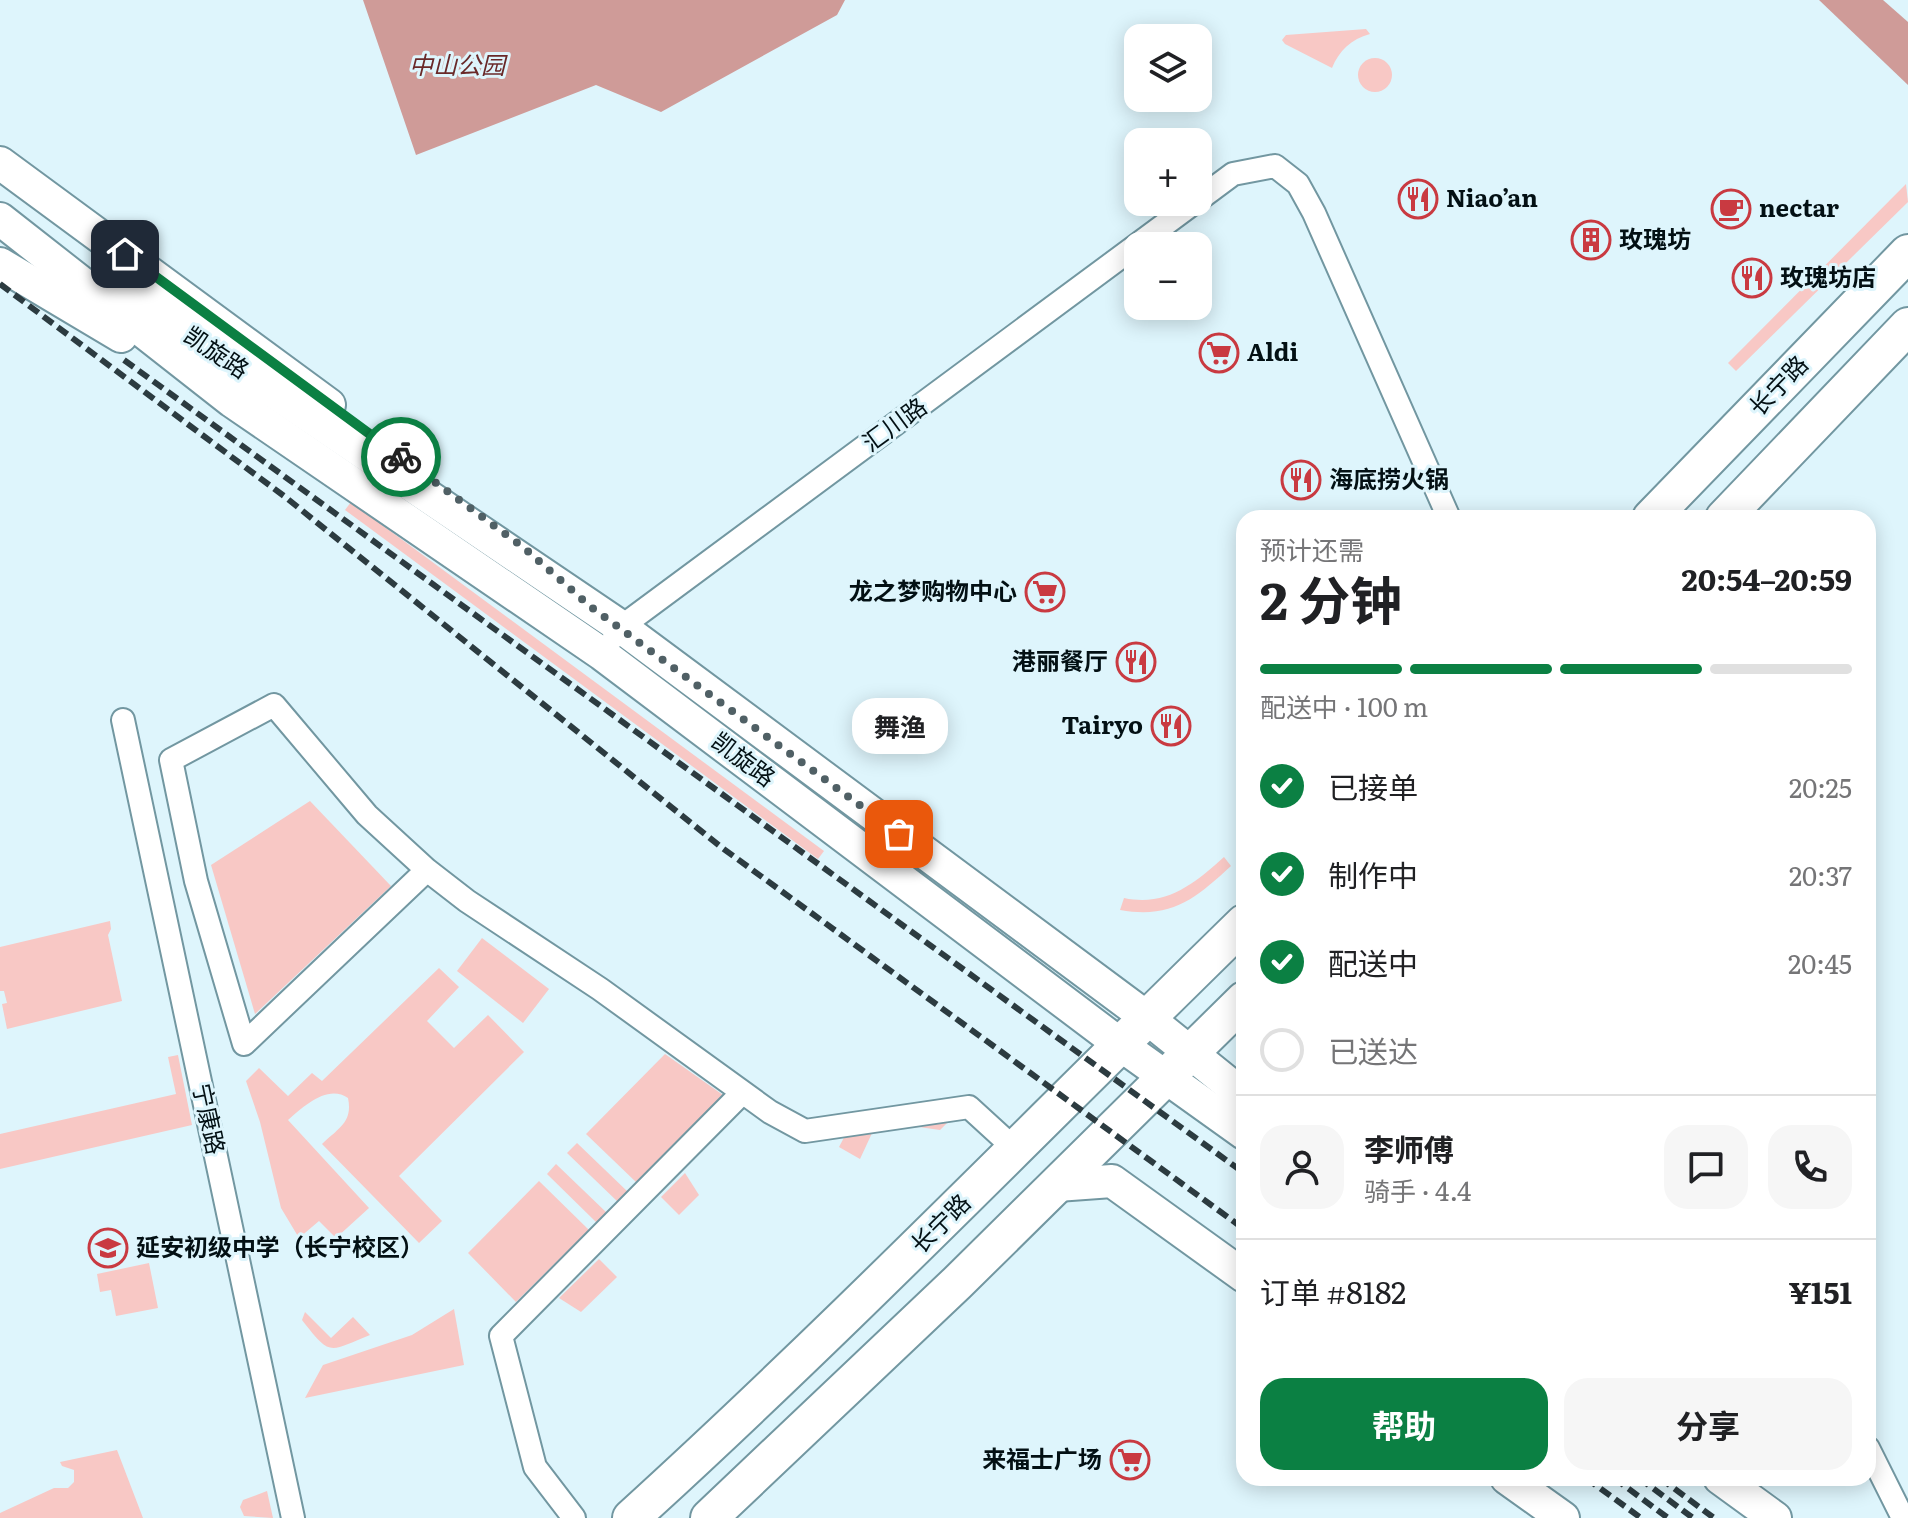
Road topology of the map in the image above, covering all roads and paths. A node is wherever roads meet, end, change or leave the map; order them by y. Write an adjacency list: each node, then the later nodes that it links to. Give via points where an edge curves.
1 (0, 163): 13 (street, 凯旋路, via 523,547)
2 (1212, 190): 10 (street, 汇川路, via 1233,174 1275,166 1298,184)
3 (0, 206): 13 (street, 凯旋路)
4 (1177, 216): 14 (street, 汇川路)
5 (0, 219): 9 (street, 凯旋路)
6 (1908, 253): 11 (main road, 长宁路)
7 (0, 264): 9 (street, 凯旋路)
8 (1908, 326): 12 (main road)
9 (232, 401): 15 (street, 凯旋路)
10 (1445, 510)
11 (1659, 510)
12 (1732, 510)
13 (591, 607): 14 (street, 凯旋路)
14 (621, 627): 15 (street, 汇川路); 20 (street, 凯旋路)
15 (602, 654): 21 (street, 凯旋路)
16 (123, 720): 34 (street, 宁康路)
17 (427, 870): 17 (street, via 244,1044 196,881 171,760 274,705 367,815); 25 (street)
18 (1236, 931): 20 (main road, 长宁路)
19 (1236, 1008): 22 (main road)
20 (1146, 1017): 21 (main road, 长宁路); 22 (street, 凯旋路)
21 (1121, 1045): 23 (street, 凯旋路); 27 (main road, 长宁路)
22 (1192, 1052): 23 (main road); 24 (street, 凯旋路)
23 (1166, 1077): 26 (street, 凯旋路); 28 (main road)
24 (1236, 1089)
25 (742, 1093): 27 (street, via 805,1131 969,1107); 35 (street, via 501,1336 535,1467)
26 (1236, 1127)
27 (1016, 1150): 36 (main road, 长宁路)
28 (1057, 1185): 29 (street, via 1112,1181); 37 (main road)
29 (1236, 1270)
30 (1876, 1464): 41 (street)
31 (1518, 1486): 38 (street)
32 (1706, 1486): 39 (street)
33 (1731, 1486): 40 (street)
34 (293, 1518)
35 (574, 1518)
36 (631, 1518)
37 (709, 1518)
38 (1563, 1518)
39 (1748, 1518)
40 (1775, 1518)
41 (1903, 1518)

